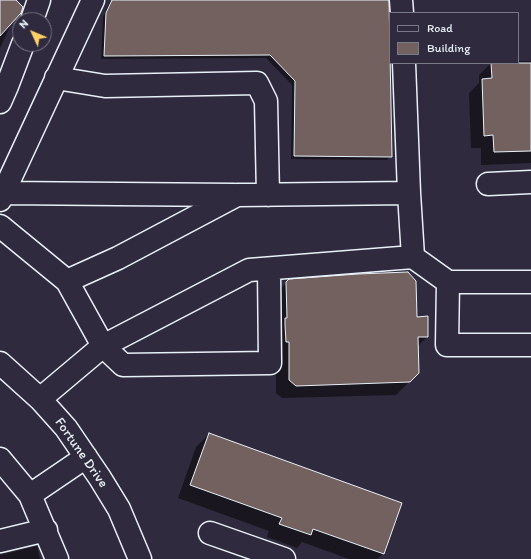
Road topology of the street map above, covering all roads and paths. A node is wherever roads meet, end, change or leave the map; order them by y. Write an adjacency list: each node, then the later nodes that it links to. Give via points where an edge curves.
1 (39, 0): 4 (street)
2 (93, 0): 8 (street)
3 (401, 0): 5 (street)
4 (35, 12)
5 (402, 12)
6 (20, 52): 9 (street)
7 (404, 64): 12 (street)
8 (56, 78): 14 (street, via 105,86 258,83 266,101); 15 (street)
9 (0, 102)
10 (531, 182): 11 (street)
11 (488, 184)
12 (409, 193): 14 (street); 17 (street)
13 (237, 195): 14 (street); 15 (street); 19 (street, via 118,258)
14 (268, 195)
15 (2, 197)
16 (0, 226): 19 (street)
17 (413, 257): 18 (street); 20 (street)
18 (269, 269): 23 (street, via 249,270); 23 (street, via 270,363 123,365)
19 (67, 281): 23 (street)
20 (448, 282): 21 (street); 22 (street, via 447,345)
21 (531, 282)
22 (531, 345)
23 (103, 346): 25 (street)
24 (0, 363): 25 (street, Fortune Drive)
25 (40, 400): 26 (street, Fortune Drive, via 66,428)
26 (86, 457): 28 (street); 33 (street, Fortune Drive, via 119,509)
27 (0, 459): 28 (street)
28 (30, 495): 29 (street)
29 (46, 530): 31 (street); 32 (street)
30 (210, 533): 34 (street)
31 (0, 541)
32 (57, 559)
33 (140, 559)
34 (284, 559)

